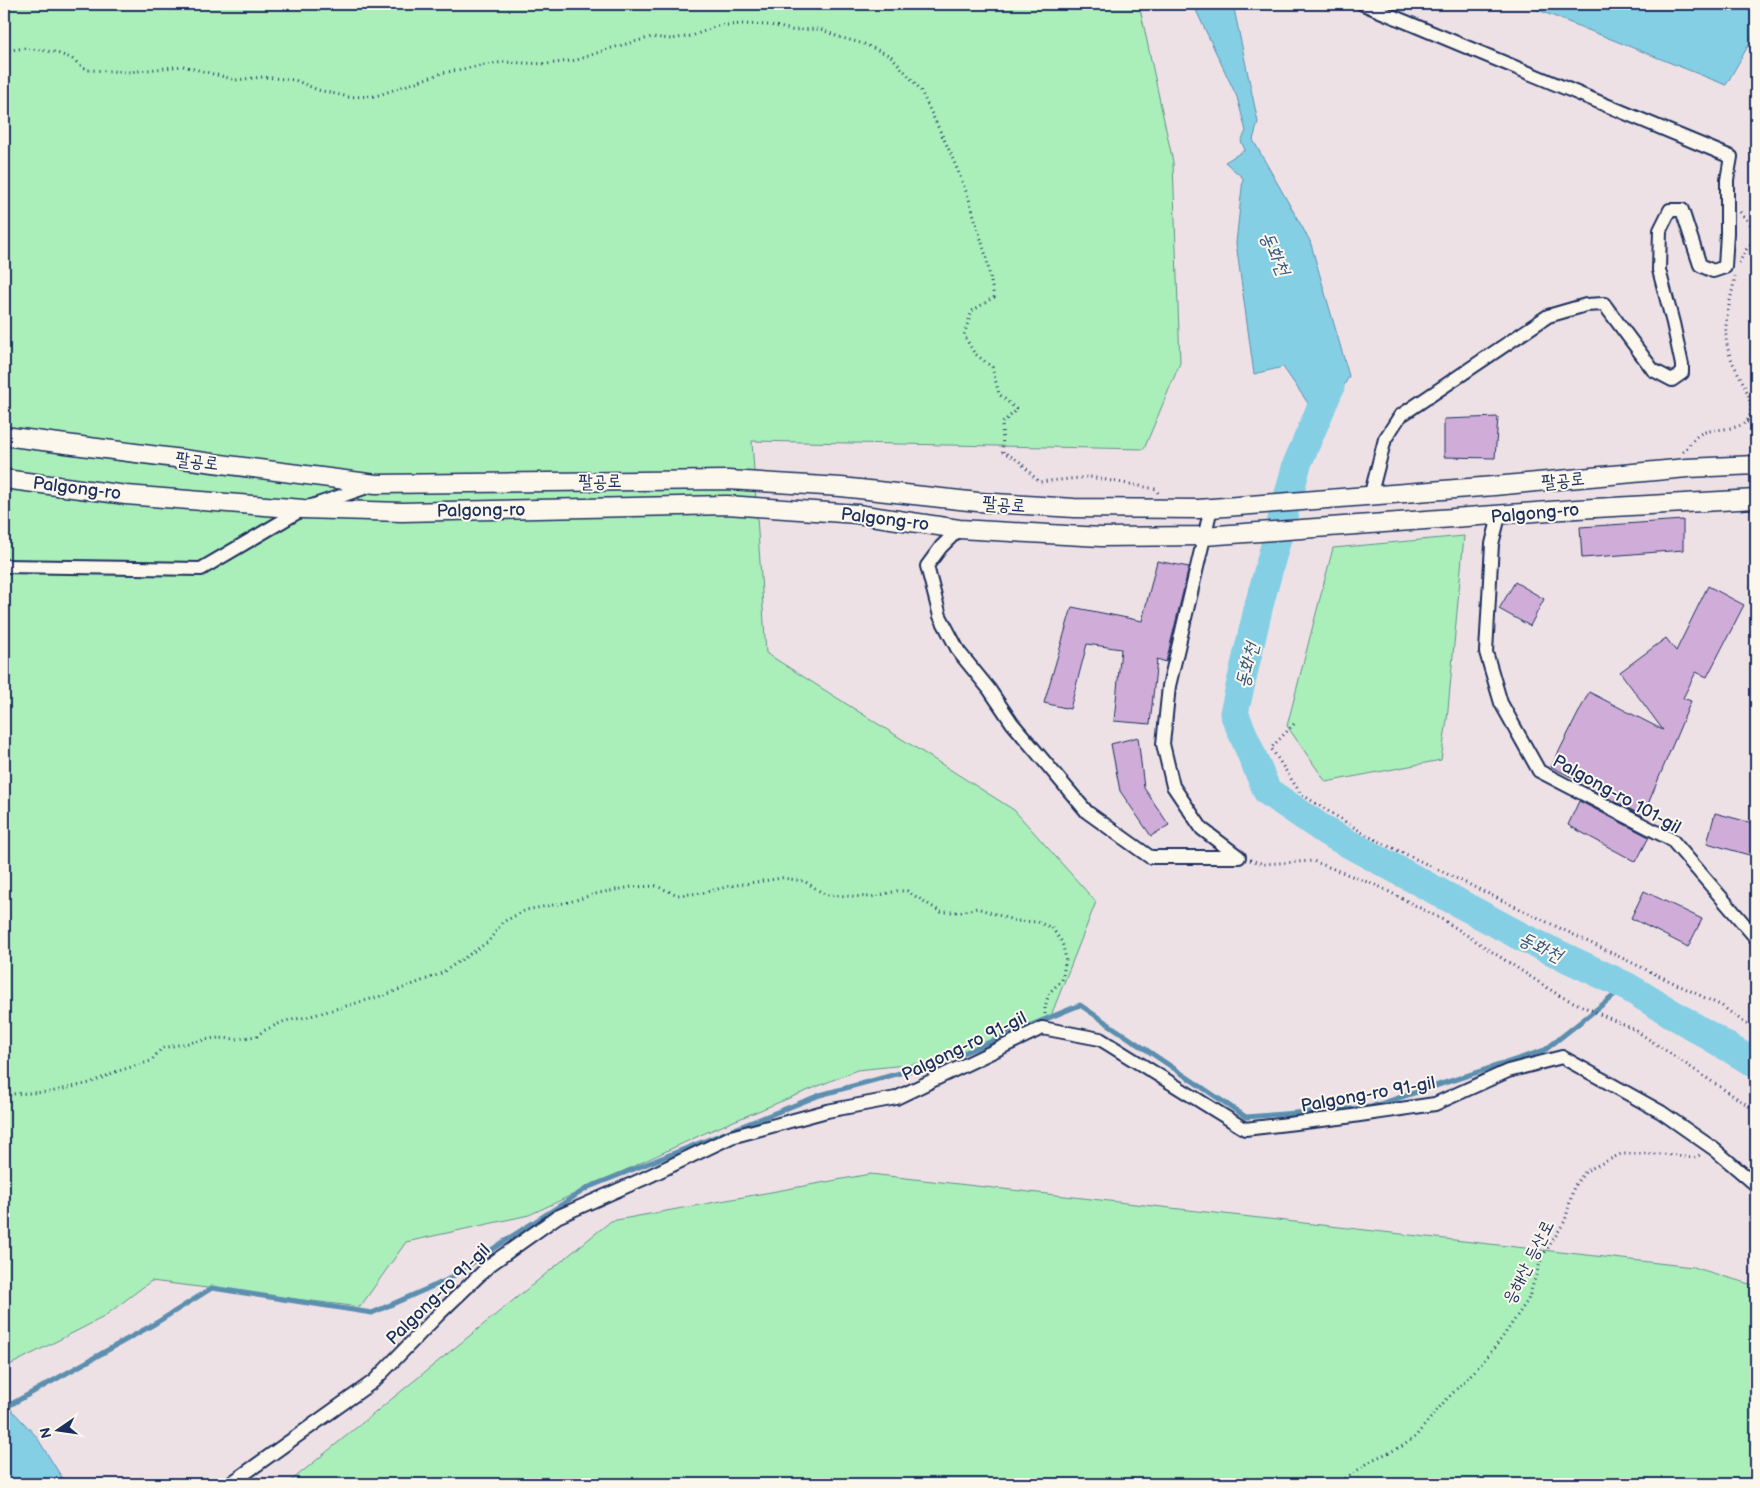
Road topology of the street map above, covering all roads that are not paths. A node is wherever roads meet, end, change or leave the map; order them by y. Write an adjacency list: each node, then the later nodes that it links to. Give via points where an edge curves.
1 (1363, 4): 6 (street, via 1732,157 1727,180 1725,267 1713,271 1700,266 1682,210 1670,210 1660,230 1659,270 1682,373 1672,380 1653,370 1604,304 1586,305 1548,316 1400,416 1385,439)
2 (4, 436): 5 (main road, 팔공로)
3 (1756, 465): 6 (main road, 팔공로, via 1672,469)
4 (4, 479): 9 (main road, Palgong-ro, via 126,495)
5 (376, 484): 8 (main road, 팔공로, via 728,480 1074,508); 9 (street)
6 (1370, 496): 8 (main road, 팔공로)
7 (1756, 499): 10 (main road, Palgong-ro)
8 (1212, 508): 12 (street)
9 (303, 509): 11 (main road, Palgong-ro, via 402,512 727,505 857,514); 13 (street, via 201,570)
10 (1499, 516): 12 (main road, Palgong-ro); 14 (street, Palgong-ro 101-gil, via 1492,544 1486,652 1501,703 1539,771 1672,840)
11 (959, 529): 12 (main road, Palgong-ro, via 1101,536); 12 (street, Palgong-ro, via 927,566 940,616 959,652 1012,723 1087,812 1150,857 1239,857 1202,829 1173,786 1163,744 1169,686)
12 (1205, 535)
13 (4, 566)
14 (1756, 938)
15 (1756, 1185): 16 (street, Palgong-ro 91-gil, via 1714,1149 1661,1112 1562,1057 1508,1071 1434,1104 1245,1129 1100,1039 1042,1028 896,1098 827,1111 731,1137 557,1217 491,1264 374,1381)
16 (230, 1484)

